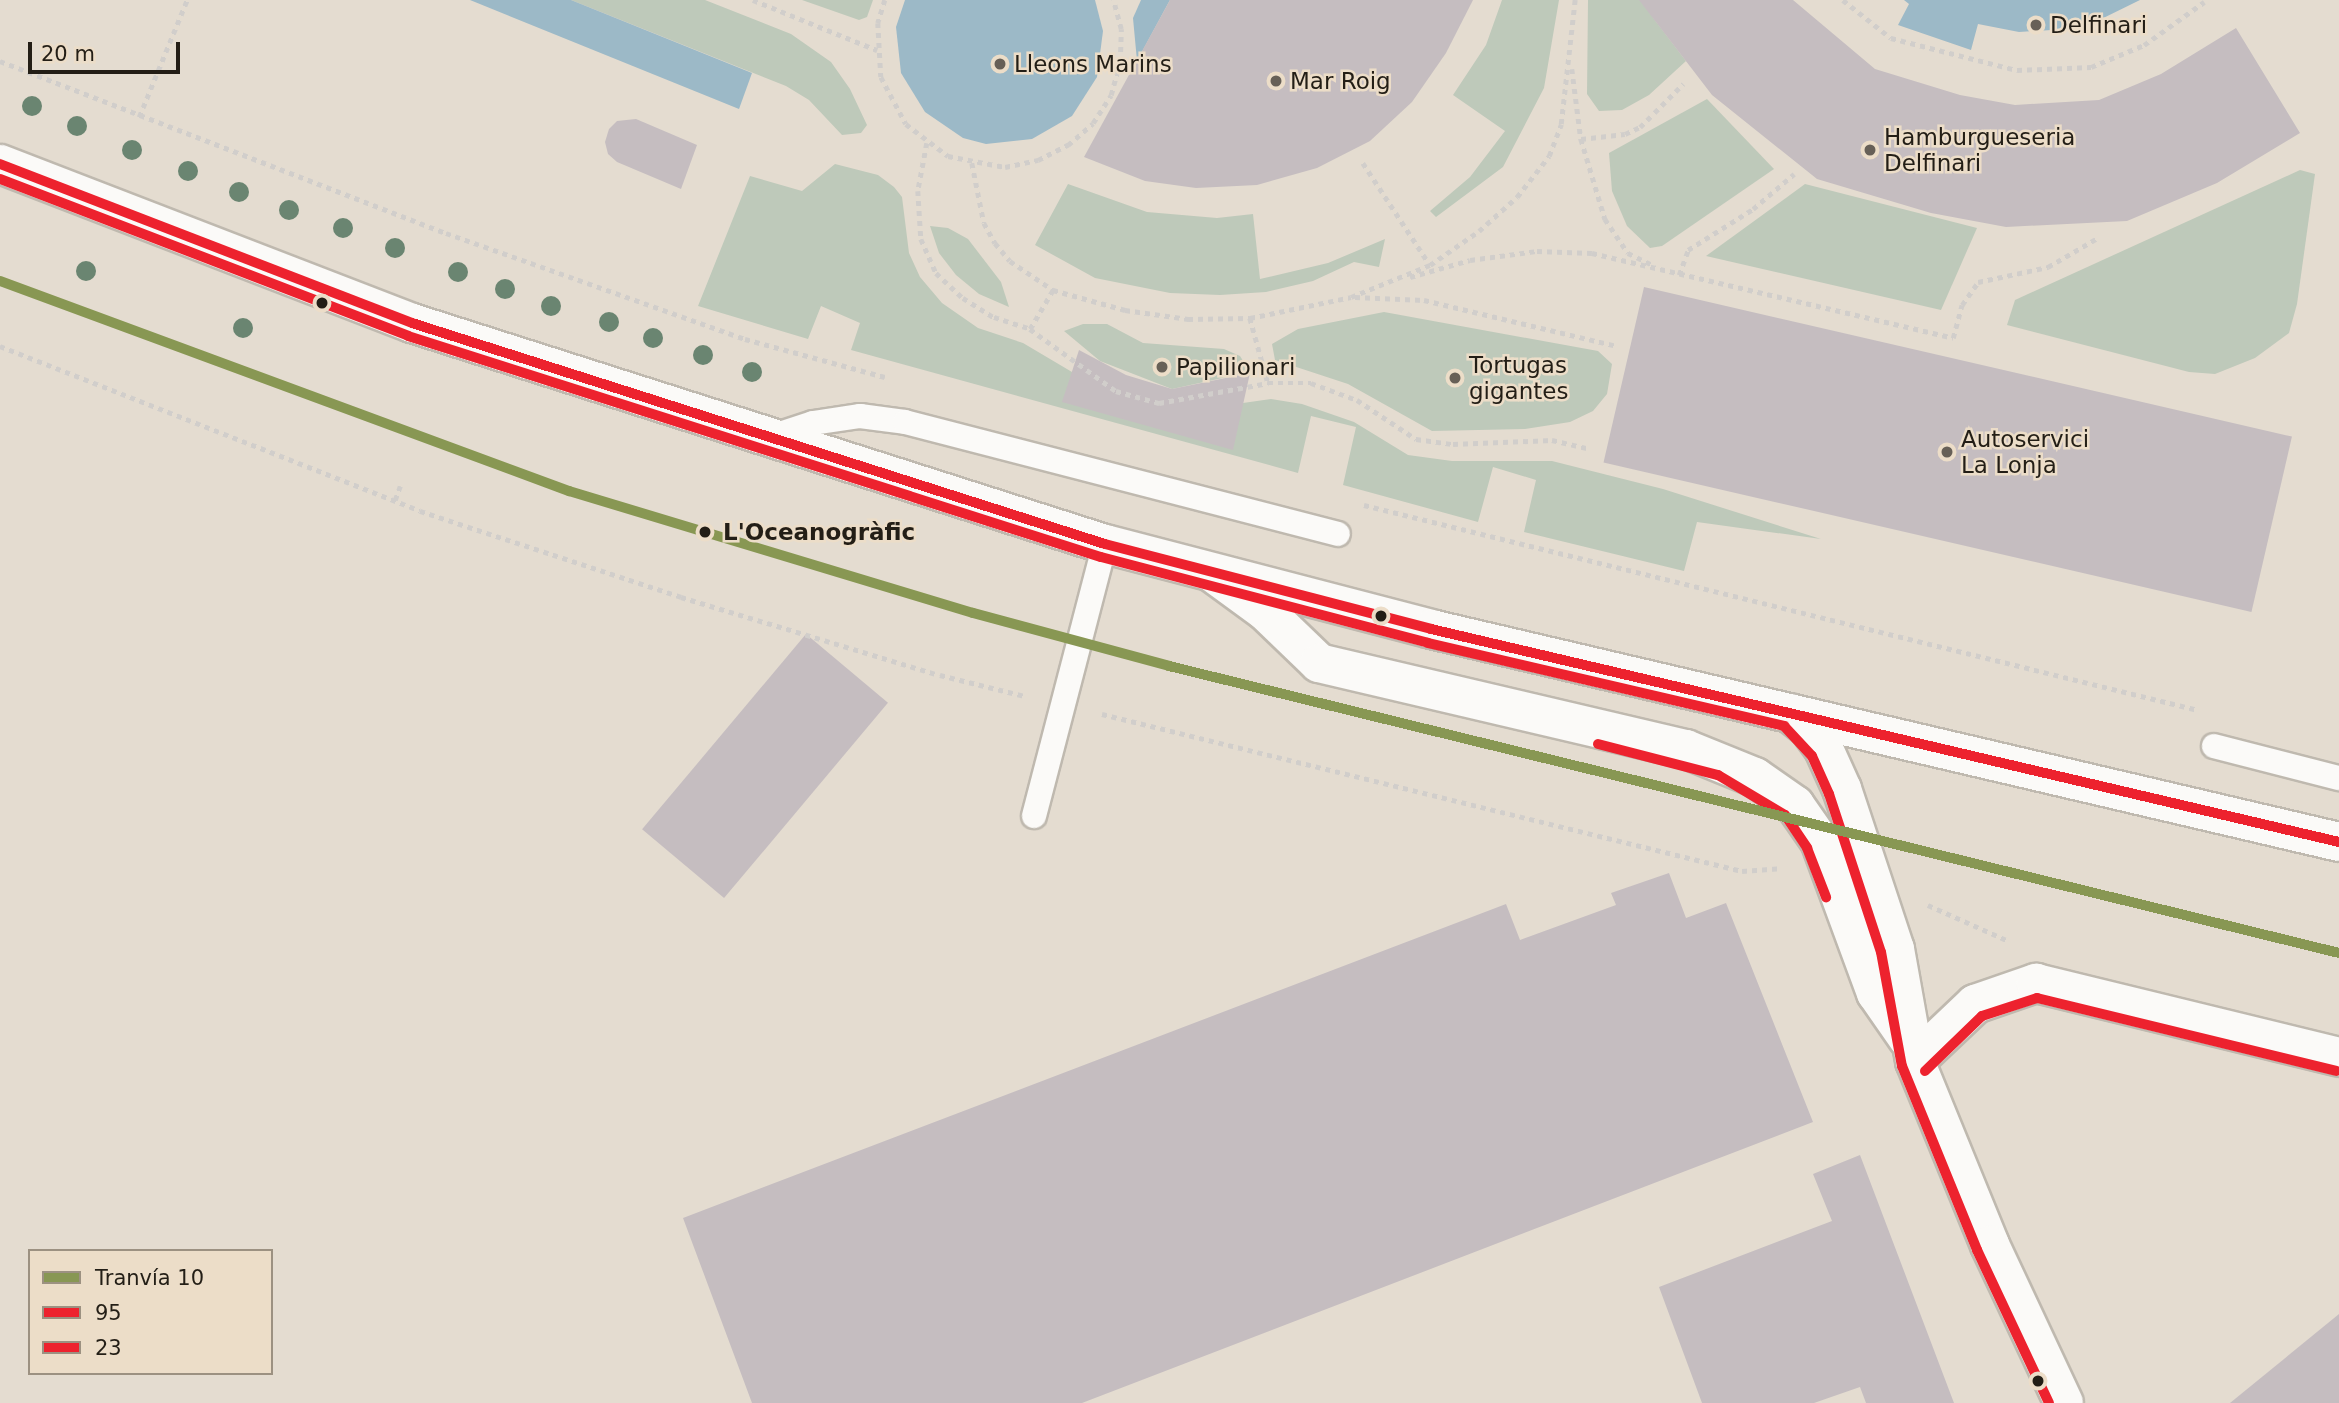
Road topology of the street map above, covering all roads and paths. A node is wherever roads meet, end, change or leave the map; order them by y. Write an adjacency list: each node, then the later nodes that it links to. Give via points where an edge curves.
1 (187, 0): 12 (path)
2 (753, 0): 8 (path)
3 (885, 0): 8 (path)
4 (1112, 0): 15 (path, via 1121,29 1120,62 1111,94 1093,122 1068,145 1038,160 1005,167)
5 (1575, 0): 9 (path)
6 (1843, 0): 7 (path, via 1891,38 2017,70 2091,67 2144,45)
7 (2204, 2)
8 (877, 50): 14 (path, via 891,102)
9 (1572, 51): 13 (path); 20 (path, via 1561,124 1549,156 1517,197)
10 (0, 61): 12 (path)
11 (1683, 84): 13 (path, via 1640,127 1625,134)
12 (139, 117): 30 (path, via 745,339)
13 (1581, 139): 21 (path, via 1605,219 1628,253)
14 (926, 143): 15 (path); 27 (path, via 918,191 921,239 936,273 993,317)
15 (972, 163): 24 (path, via 984,223 995,243 1010,261)
16 (1363, 163): 20 (path)
17 (0, 164): 32 (main road, via 412,323)
18 (1794, 174): 22 (path, via 1753,209 1688,250)
19 (2096, 239): 22 (path, via 2048,267 1978,282 1962,305 1953,338)
20 (1430, 265): 23 (path)
21 (1665, 272): 22 (path); 23 (path, via 1592,253 1537,251 1470,260)
22 (1679, 275)
23 (1392, 282): 25 (path)
24 (1053, 290): 26 (path, via 1125,310 1175,317); 27 (path)
25 (1351, 297): 26 (path); 29 (path, via 1424,300)
26 (1250, 318): 31 (path)
27 (1030, 329): 31 (path, via 1116,391 1159,403)
28 (0, 346): 35 (path)
29 (1618, 346)
30 (892, 379)
31 (1268, 383): 33 (path, via 1311,383 1357,400 1416,439 1453,444 1552,440)
32 (765, 439): 37 (lane, via 813,423 860,416 905,422); 38 (main road)
33 (1588, 448)
34 (400, 486): 35 (path)
35 (395, 500): 40 (path, via 681,597 940,675)
36 (1357, 503): 42 (path)
37 (1338, 534)
38 (1105, 544): 39 (main road); 40 (lane)
39 (1210, 572): 41 (main road); 48 (main road, via 1265,611 1319,663 1686,750 1755,777 1796,804 1821,841 1876,993)
40 (1062, 705): 45 (lane); 47 (path, via 1742,872)
41 (1790, 713): 46 (main road); 48 (main road, via 1809,728 1824,749 1842,789 1902,974)
42 (2208, 713)
43 (2214, 746): 44 (lane)
44 (2339, 778)
45 (1034, 816)
46 (2339, 842)
47 (1787, 867)
48 (1911, 1050): 49 (main road, via 1975,1004 2036,983); 50 (main road, via 1990,1245)
49 (2339, 1057)
50 (2064, 1403)

